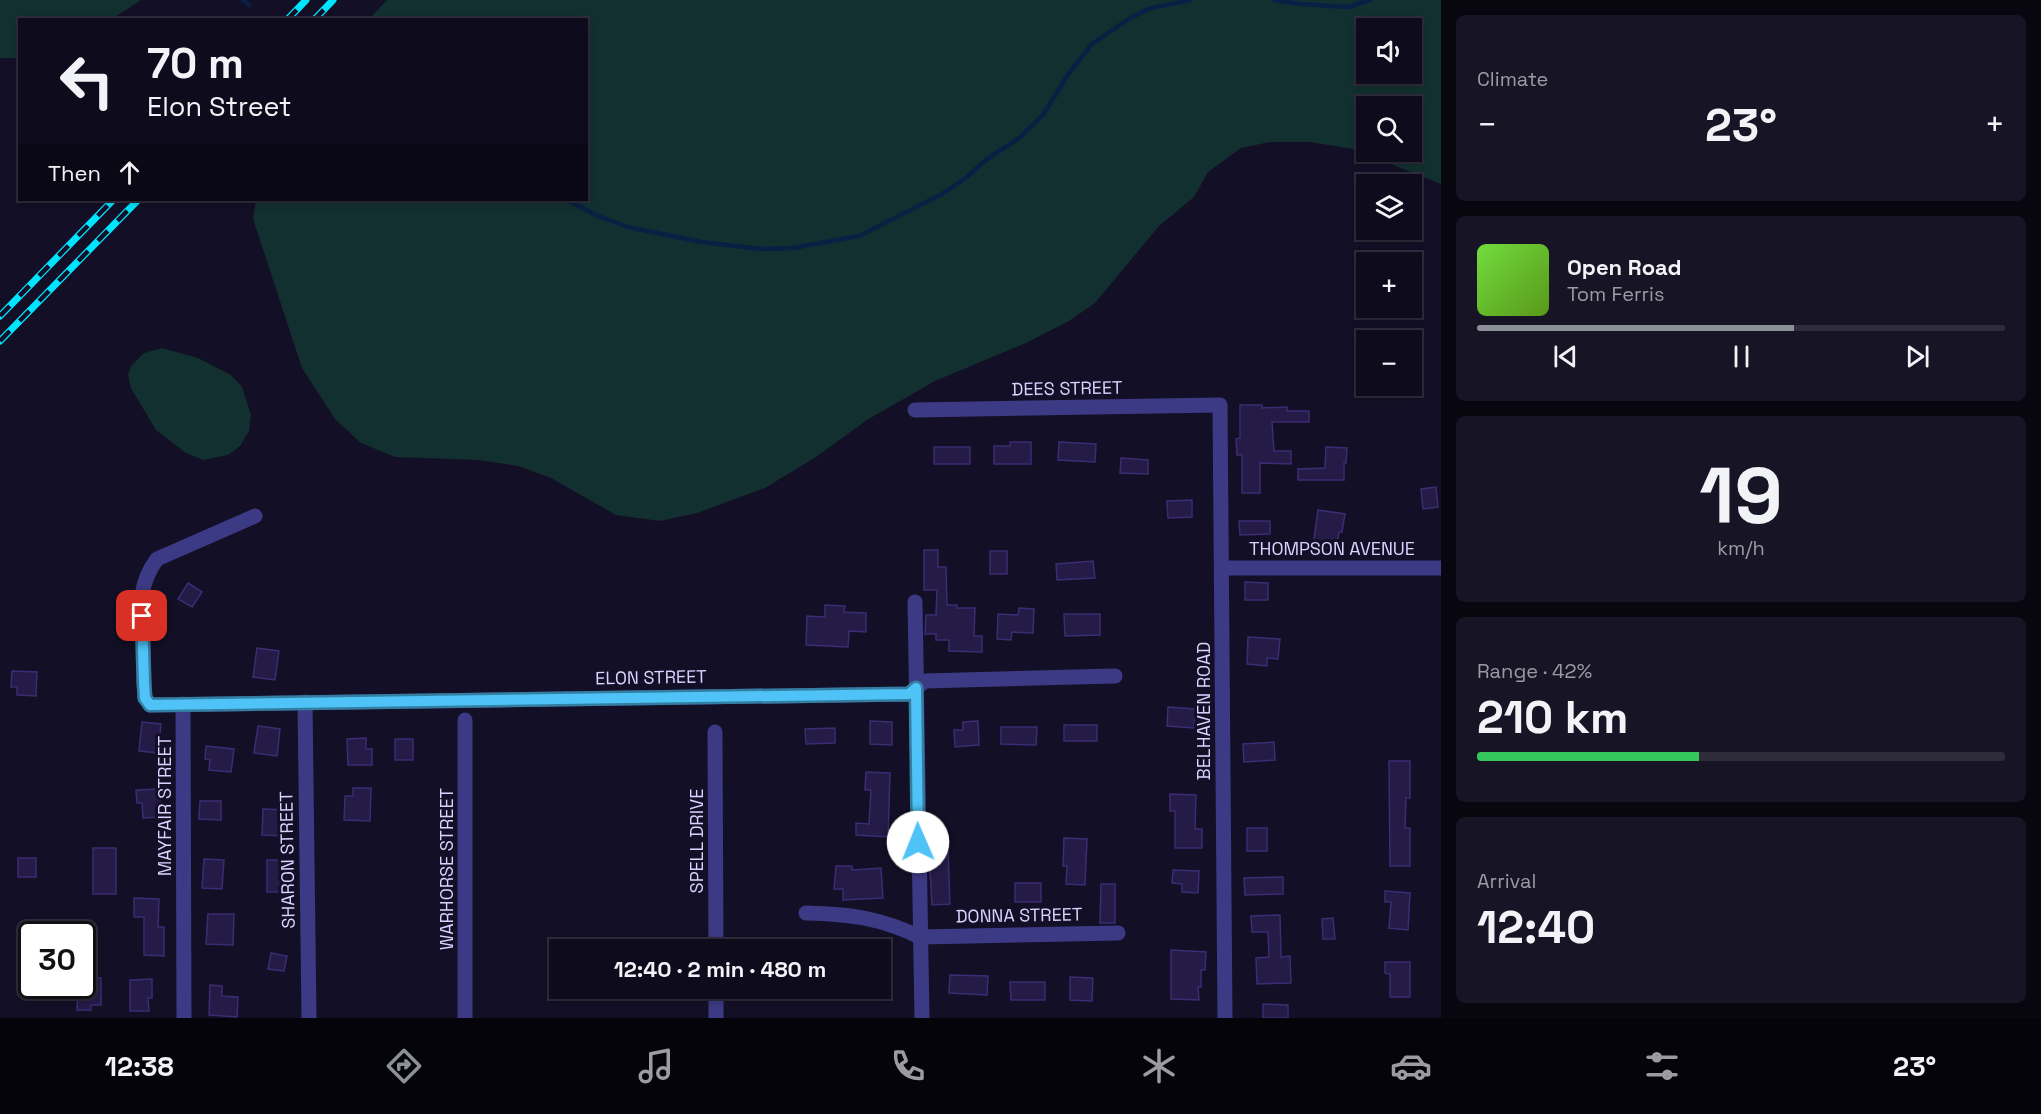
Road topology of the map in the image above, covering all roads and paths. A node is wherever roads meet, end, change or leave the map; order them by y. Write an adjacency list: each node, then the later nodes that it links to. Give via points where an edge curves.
1 (1220, 405): 2 (street, DEES STREET); 4 (street, BELHAVEN ROAD)
2 (915, 410)
3 (255, 516): 10 (street, via 157,560 144,582 145,698 150,705)
4 (1223, 568): 5 (street, THOMPSON AVENUE); 23 (street, BELHAVEN ROAD)
5 (1441, 568)
6 (915, 602): 8 (street)
7 (1115, 676): 8 (street, ELON STREET, via 925,681)
8 (916, 688): 9 (street, ELON STREET, via 909,694); 15 (street)
9 (304, 702): 10 (street, ELON STREET); 19 (street, SHARON STREET)
10 (183, 705): 18 (street, MAYFAIR STREET)
11 (465, 720): 20 (street, WARHORSE STREET)
12 (715, 732): 16 (street, SPELL DRIVE)
13 (806, 913): 15 (street, via 859,916)
14 (1118, 933): 15 (street, DONNA STREET)
15 (920, 937): 22 (street)
16 (716, 939)
17 (716, 999): 21 (street)
18 (184, 1018)
19 (309, 1018)
20 (465, 1018)
21 (716, 1018)
22 (922, 1018)
23 (1225, 1018)

